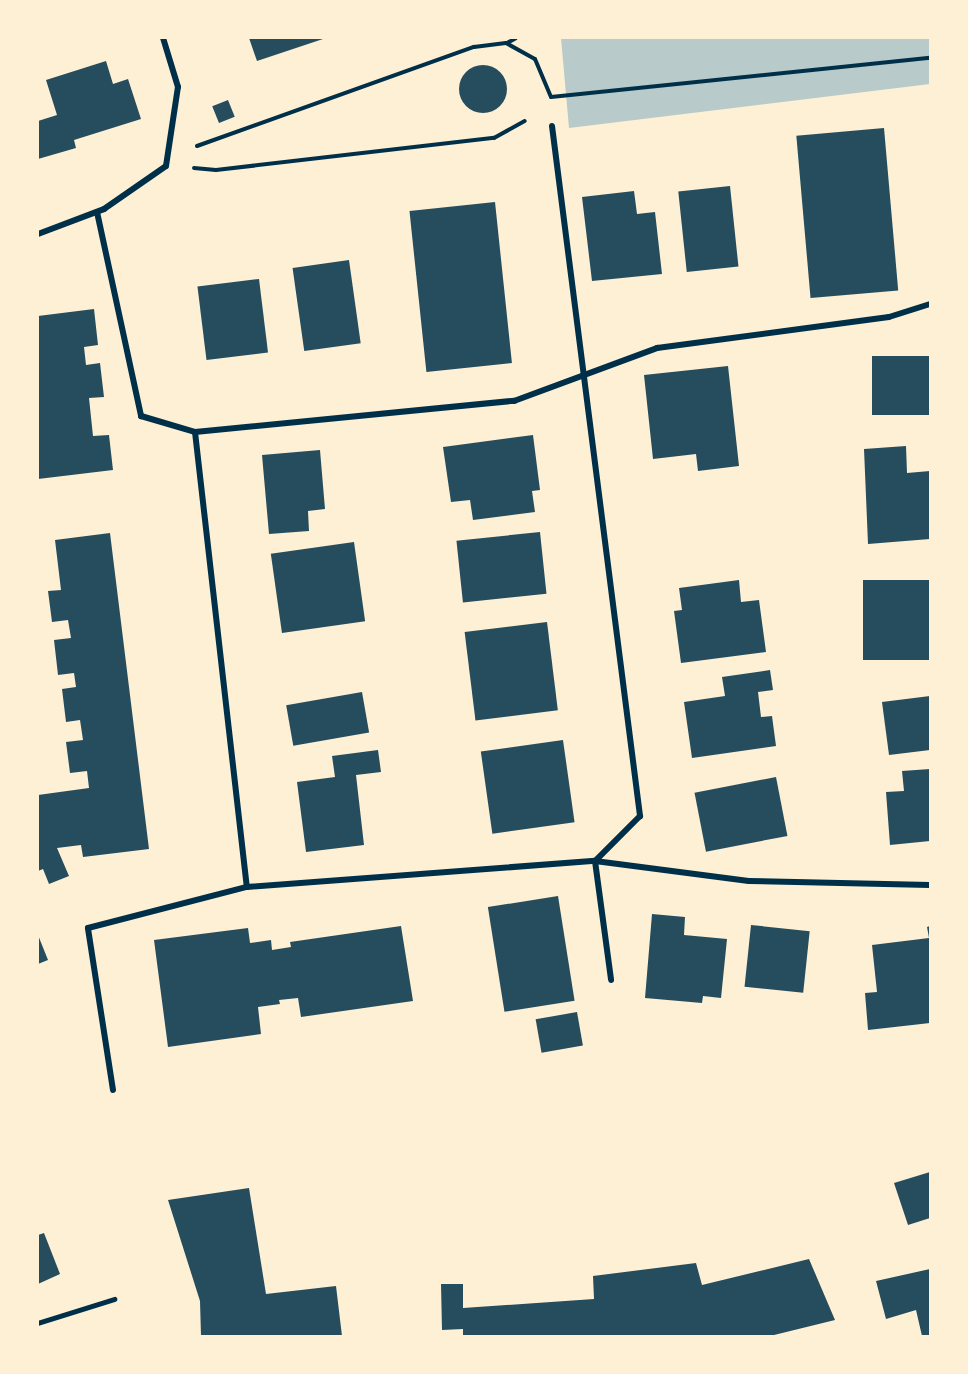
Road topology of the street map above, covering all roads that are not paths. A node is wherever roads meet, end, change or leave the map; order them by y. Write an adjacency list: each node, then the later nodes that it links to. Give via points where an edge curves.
1 (163, 38): 3 (street, via 178,87 166,166)
2 (552, 126): 6 (street)
3 (97, 212): 4 (street); 7 (street, via 141,416)
4 (38, 234)
5 (930, 304): 6 (street, via 889,317 657,348)
6 (581, 374): 7 (street, via 514,401); 8 (street, via 640,816)
7 (195, 432): 10 (street)
8 (596, 861): 9 (street, via 749,881); 10 (street); 11 (street)
9 (930, 885)
10 (247, 888): 12 (street, via 88,928)
11 (611, 981)
12 (113, 1090)
13 (114, 1299): 14 (lane)
14 (38, 1323)

